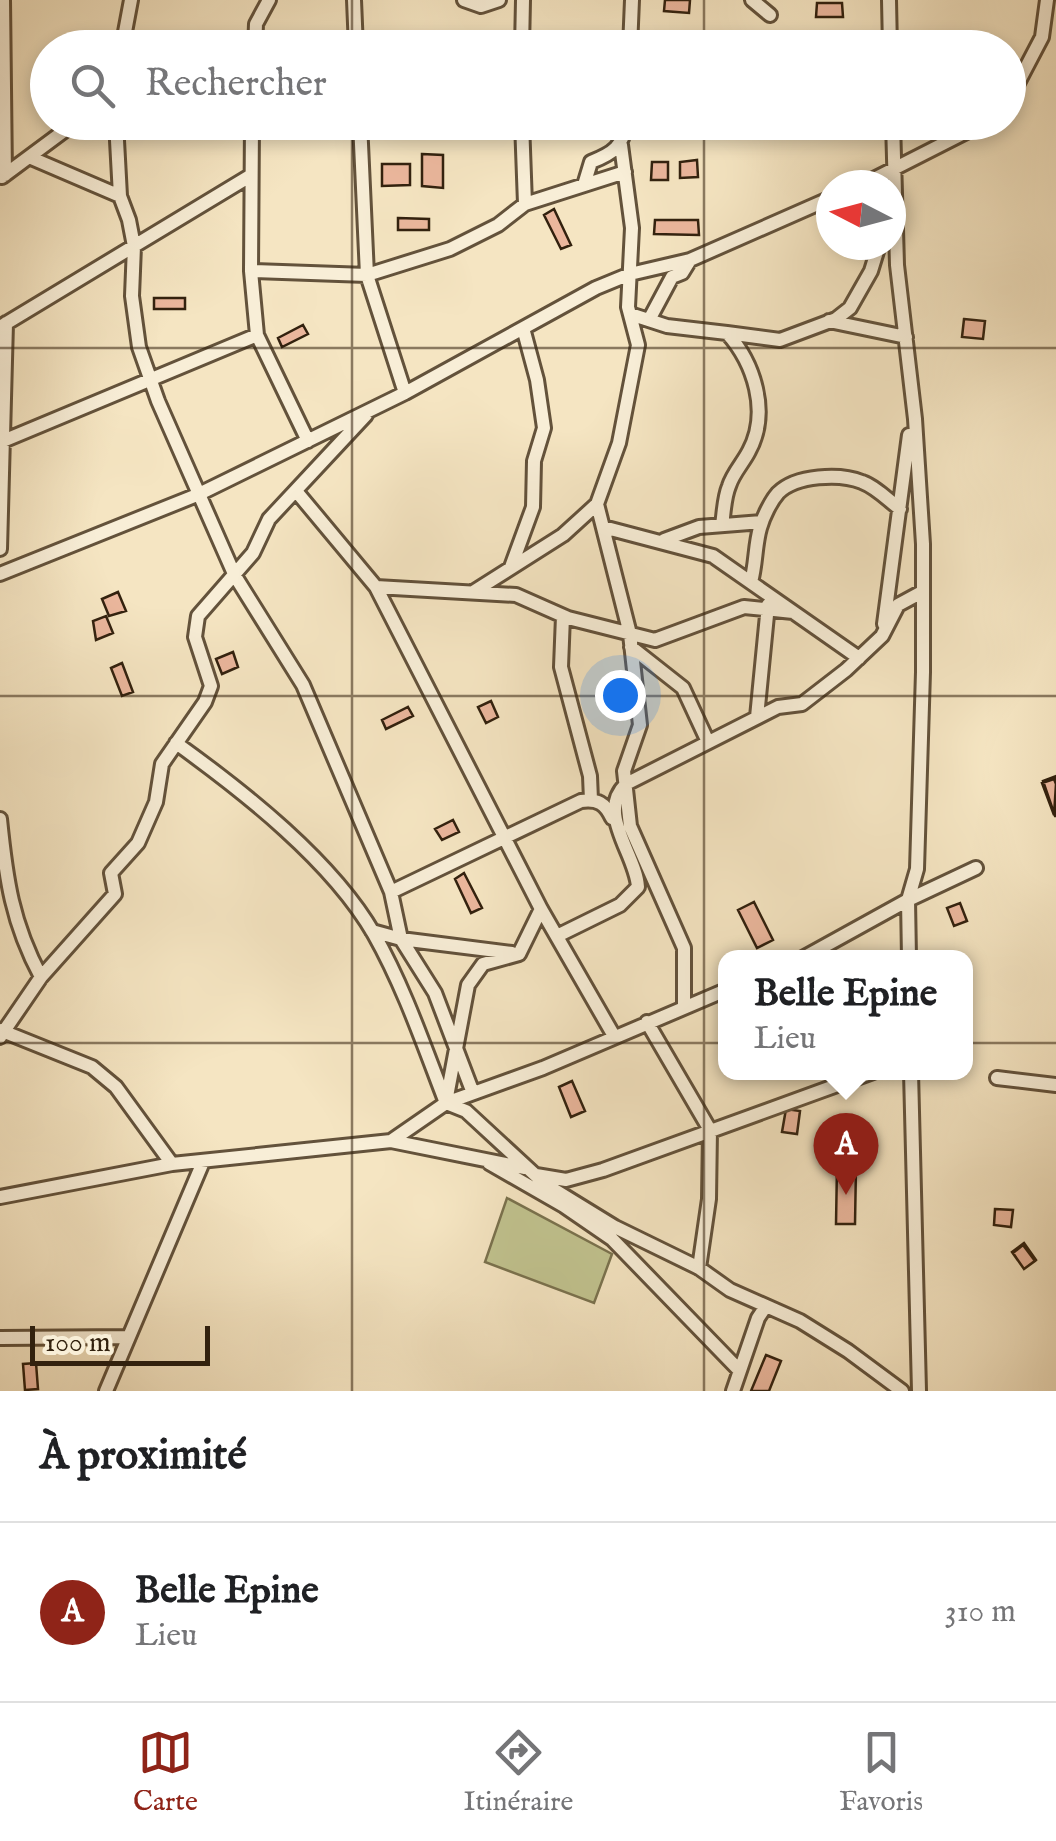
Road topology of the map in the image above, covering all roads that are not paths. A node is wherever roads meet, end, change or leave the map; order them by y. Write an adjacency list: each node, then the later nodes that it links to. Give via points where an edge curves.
1 (4, 0): 33 (street)
2 (131, 0): 13 (street)
3 (269, 0): 14 (street)
4 (354, 0): 15 (street)
5 (464, 0): 6 (street, via 481,6)
6 (498, 0)
7 (523, 0): 16 (street)
8 (632, 0): 17 (street)
9 (752, 0): 12 (street)
10 (889, 0): 18 (street)
11 (1047, 0): 19 (street, via 1042,37)
12 (770, 14)
13 (125, 30)
14 (256, 30)
15 (355, 30)
16 (522, 30)
17 (631, 30)
18 (890, 30)
19 (1026, 68)
20 (51, 140): 29 (street)
21 (117, 140): 36 (street)
22 (251, 140): 34 (street)
23 (361, 140): 45 (street)
24 (522, 140): 37 (street)
25 (623, 140): 28 (street)
26 (894, 140): 30 (street)
27 (953, 140): 31 (street)
28 (622, 144): 32 (street); 35 (street, via 592,162)
29 (28, 157): 33 (street); 36 (street)
30 (896, 170)
31 (898, 170)
32 (625, 172): 35 (street); 44 (street)
33 (2, 176)
34 (250, 176): 39 (street); 43 (street)
35 (584, 184): 37 (street)
36 (120, 196): 39 (street)
37 (524, 204): 45 (street, via 450,249)
38 (816, 205): 40 (street)
39 (134, 246): 49 (street); 54 (street, via 132,296)
40 (690, 260): 44 (street); 47 (street)
41 (874, 260): 48 (street, via 850,308)
42 (897, 260): 53 (street)
43 (252, 271): 45 (street); 52 (street)
44 (630, 274): 46 (street); 50 (street)
45 (367, 275): 55 (street)
46 (630, 314): 47 (street); 62 (street, via 638,345 619,442)
47 (649, 320): 51 (street)
48 (829, 322): 51 (street, via 780,340); 53 (street)
49 (3, 326): 59 (street)
50 (523, 328): 55 (street); 69 (street, via 544,428 534,460 533,507)
51 (727, 332): 65 (street, via 750,367 757,407 750,449 728,486)
52 (257, 335): 54 (street); 58 (street)
53 (906, 337): 56 (street)
54 (150, 379): 59 (street); 61 (street)
55 (404, 393): 57 (street)
56 (912, 394): 63 (street); 75 (street)
57 (371, 410): 58 (street); 60 (street)
58 (308, 440): 61 (street)
59 (3, 441): 68 (street)
60 (296, 491): 71 (street, via 268,520); 73 (street)
61 (197, 495): 70 (street); 71 (street)
62 (597, 504): 66 (street); 69 (street)
63 (900, 509): 64 (street, via 863,482 827,478 779,492); 80 (street)
64 (762, 522): 65 (street); 72 (street)
65 (722, 525): 67 (street)
66 (603, 527): 67 (street); 81 (street)
67 (662, 541): 72 (street, via 713,556)
68 (0, 549)
69 (511, 567): 74 (street)
70 (0, 574)
71 (235, 576): 85 (street, via 198,616 195,637 211,686); 92 (street, via 303,685)
72 (751, 582): 76 (street)
73 (376, 588): 74 (street); 90 (street)
74 (472, 592): 79 (street, via 516,595)
75 (922, 592): 80 (street, via 898,604); 93 (street, via 917,868)
76 (769, 595): 77 (street); 78 (street)
77 (767, 612): 78 (street); 81 (street, via 744,607 655,640); 83 (street)
78 (793, 612): 82 (street)
79 (563, 616): 81 (street); 87 (street, via 561,667)
80 (882, 636): 82 (street)
81 (630, 640): 84 (street, via 683,688); 86 (street, via 640,725)
82 (859, 658): 83 (street, via 802,704)
83 (758, 717): 84 (street)
84 (708, 742): 86 (street)
85 (176, 743): 95 (street, via 264,810 343,890); 101 (street, via 162,764 156,802 138,842 111,873 116,894)
86 (626, 784): 89 (street, via 614,804); 103 (street, via 637,846 684,948)
87 (591, 800): 89 (street, via 606,806); 90 (street)
88 (0, 819): 101 (street, via 8,896)
89 (616, 825): 96 (street, via 638,887 620,906)
90 (507, 838): 92 (street); 94 (street)
91 (976, 868): 93 (street)
92 (391, 892): 97 (street)
93 (908, 900): 98 (street); 99 (street)
94 (542, 909): 96 (street); 100 (street)
95 (372, 930): 97 (street); 113 (street, via 401,985)
96 (556, 936): 106 (street)
97 (400, 939): 100 (street); 107 (street, via 435,993)
98 (817, 950)
99 (909, 950)
100 (519, 954): 107 (street, via 483,964 468,985)
101 (41, 977): 105 (street)
102 (718, 993): 103 (street)
103 (684, 1007): 104 (street)
104 (647, 1022): 106 (street); 114 (street)
105 (2, 1033): 118 (street, via 92,1066 116,1087)
106 (614, 1036): 112 (street)
107 (456, 1050): 112 (street); 113 (street)
108 (998, 1078): 111 (street)
109 (851, 1080): 114 (street)
110 (911, 1080): 129 (street)
111 (1056, 1085)
112 (473, 1094): 113 (street)
113 (446, 1103): 115 (street); 119 (street, via 492,1133)
114 (710, 1130): 119 (street, via 566,1180); 121 (street)
115 (390, 1141): 116 (street); 117 (street)
116 (485, 1160): 119 (street); 125 (street, via 612,1239)
117 (203, 1162): 118 (street); 123 (street)
118 (172, 1164): 120 (street)
119 (530, 1172): 121 (street, via 614,1227)
120 (0, 1198)
121 (699, 1268): 122 (street)
122 (766, 1306): 125 (street); 128 (street, via 800,1321)
123 (129, 1336): 124 (street); 126 (street)
124 (0, 1338)
125 (739, 1370): 127 (street)
126 (106, 1391)
127 (733, 1391)
128 (902, 1391)
129 (919, 1391)

